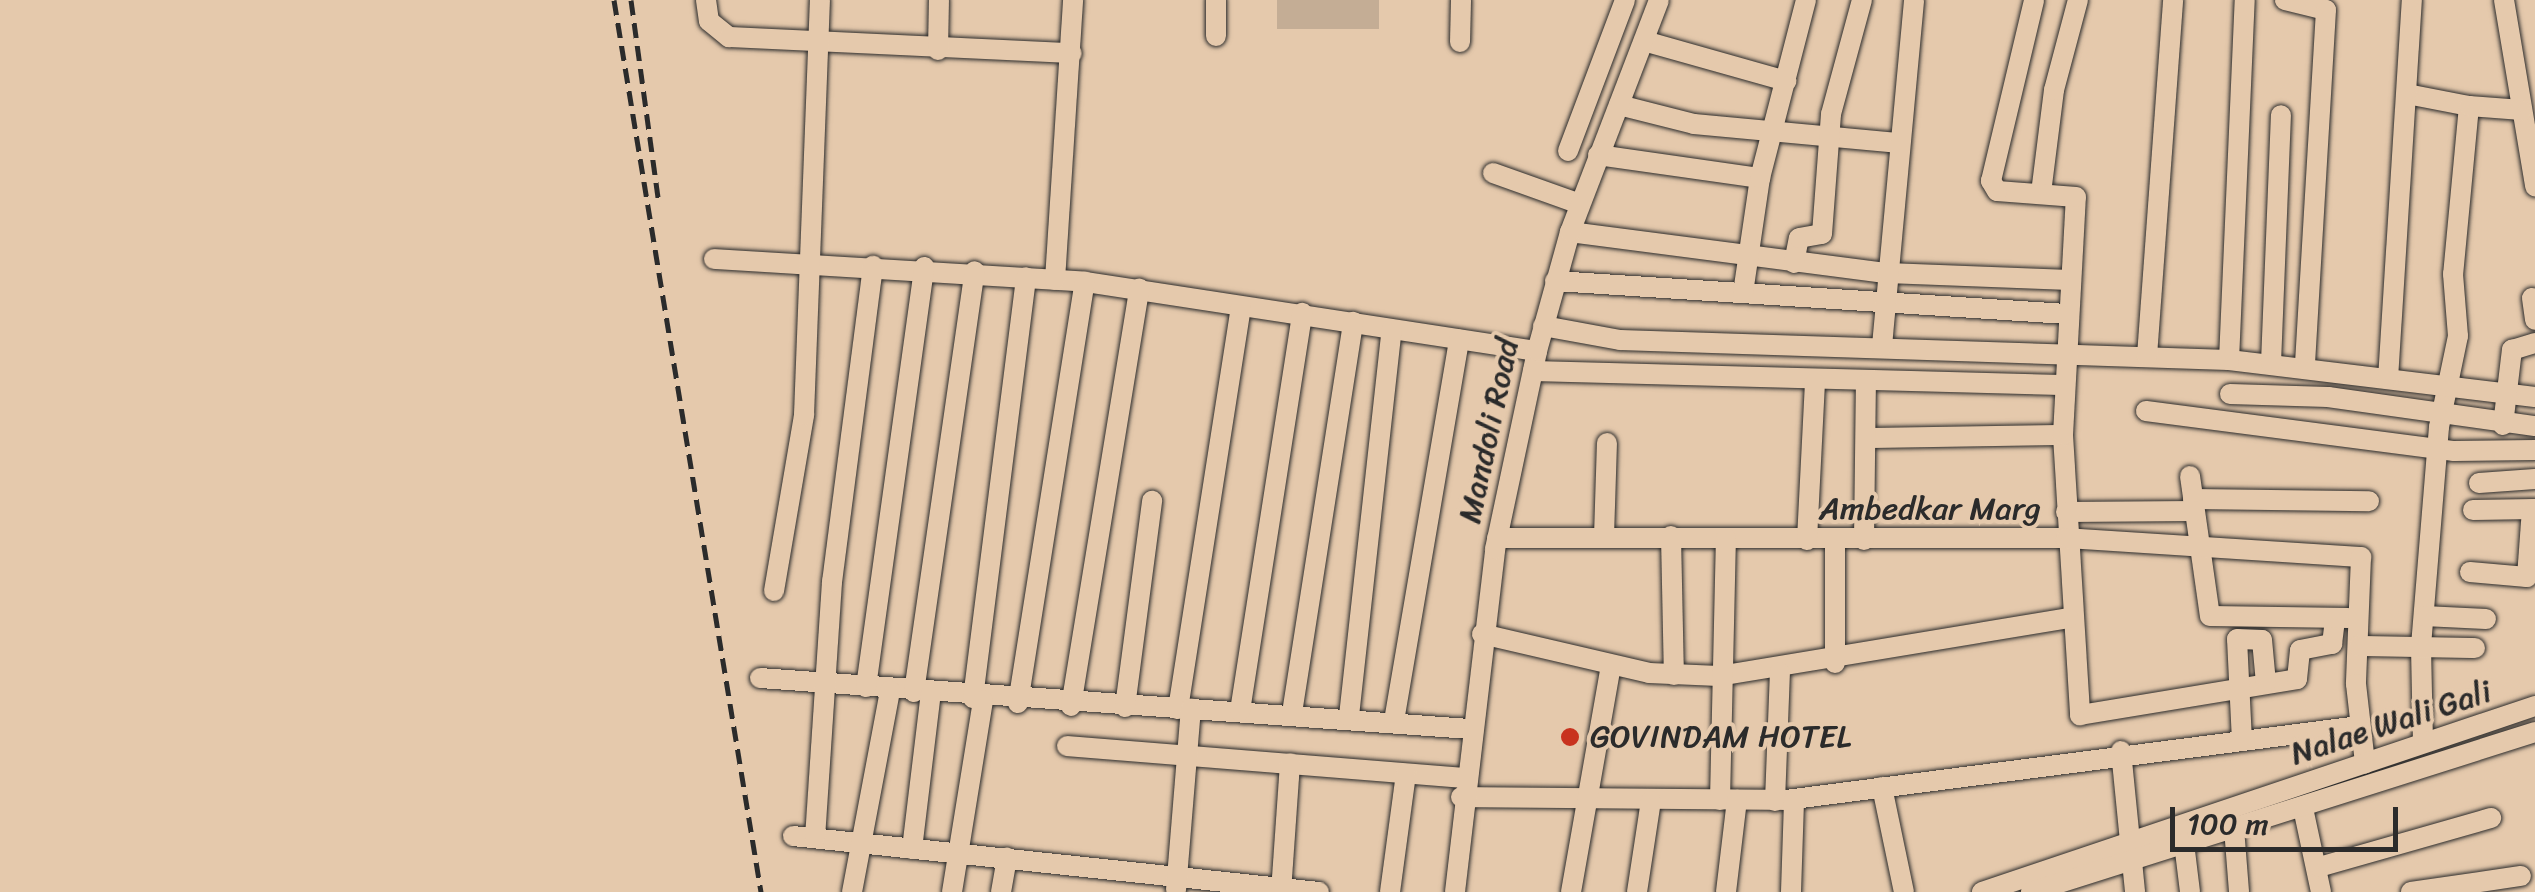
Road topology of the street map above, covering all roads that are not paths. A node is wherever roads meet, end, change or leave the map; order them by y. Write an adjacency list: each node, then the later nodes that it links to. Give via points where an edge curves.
1 (706, 0): 22 (street, via 709,21 729,37)
2 (820, 0): 22 (street)
3 (940, 0): 23 (street)
4 (1073, 0): 24 (street)
5 (1216, 0): 19 (street)
6 (1461, 0): 21 (street)
7 (1625, 0): 34 (street)
8 (1659, 0): 20 (street, Mandoli Road)
9 (1806, 0): 25 (street)
10 (1862, 0): 32 (street)
11 (1914, 0): 33 (street)
12 (2034, 0): 39 (street, via 1991,181 1998,191)
13 (2078, 0): 39 (street, via 2054,90)
14 (2173, 0): 70 (street)
15 (2245, 0): 71 (street)
16 (2285, 0): 74 (street, via 2326,10)
17 (2412, 0): 26 (street)
18 (2504, 0): 29 (street)
19 (1216, 36)
20 (1644, 41): 25 (street); 27 (street, Mandoli Road)
21 (1460, 42)
22 (817, 46): 23 (street); 44 (street)
23 (938, 50): 24 (street)
24 (1072, 53): 51 (street)
25 (1786, 80): 31 (street)
26 (2406, 94): 28 (street); 75 (street)
27 (1619, 105): 31 (street); 35 (street, Mandoli Road)
28 (2469, 106): 29 (street); 79 (street)
29 (2522, 110): 38 (street)
30 (2281, 115): 73 (street)
31 (1771, 134): 32 (street); 37 (street)
32 (1827, 140): 33 (street); 45 (street, via 1822,234 1799,238)
33 (1898, 143): 49 (street)
34 (1568, 150)
35 (1598, 155): 37 (street); 40 (street, Mandoli Road)
36 (1493, 172): 40 (street)
37 (1760, 178): 42 (street)
38 (2535, 186)
39 (2041, 193): 52 (street, via 2076,197)
40 (1580, 204): 41 (street, Mandoli Road)
41 (1570, 232): 42 (street); 53 (street, Mandoli Road)
42 (1747, 256): 45 (street); 56 (street)
43 (714, 259): 44 (street)
44 (813, 263): 46 (street); 111 (street, via 804,416)
45 (1794, 263): 49 (street)
46 (874, 266): 47 (street); 127 (street)
47 (924, 267): 48 (street); 130 (street)
48 (975, 271): 50 (street); 132 (street)
49 (1888, 273): 52 (street); 58 (street)
50 (1026, 277): 51 (street); 133 (street)
51 (1055, 280): 54 (street)
52 (2070, 280): 61 (street)
53 (1555, 281): 56 (street); 64 (street, Mandoli Road)
54 (1085, 282): 55 (street); 134 (street)
55 (1139, 289): 59 (street); 135 (street)
56 (1742, 293): 58 (street)
57 (2532, 298): 62 (street)
58 (1884, 302): 61 (street); 68 (street)
59 (1240, 306): 60 (street); 138 (street)
60 (1302, 312): 63 (street); 139 (street)
61 (2066, 314): 69 (street)
62 (2535, 320)
63 (1353, 322): 65 (street); 140 (street)
64 (1543, 326): 68 (street, via 1602,339); 72 (street, Mandoli Road)
65 (1392, 329): 66 (street); 141 (street)
66 (1458, 340): 72 (street); 142 (street)
67 (2535, 343): 80 (street, via 2513,348)
68 (1882, 346): 69 (street)
69 (2062, 354): 70 (street); 78 (street)
70 (2147, 356): 71 (street)
71 (2229, 360): 73 (street)
72 (1535, 361): 76 (street); 103 (street, Mandoli Road)
73 (2270, 363): 74 (street)
74 (2305, 366): 75 (street)
75 (2388, 379): 79 (street)
76 (1815, 383): 77 (street); 106 (street)
77 (1866, 384): 78 (street); 88 (street)
78 (2062, 385): 87 (street)
79 (2448, 386): 80 (street); 84 (street)
80 (2506, 392): 82 (street); 85 (street)
81 (2230, 394): 84 (street)
82 (2535, 396)
83 (2146, 410): 90 (street)
84 (2442, 414): 85 (street); 90 (street)
85 (2503, 425): 86 (street)
86 (2535, 426)
87 (2064, 435): 88 (street); 100 (street)
88 (1866, 438): 108 (street)
89 (1607, 442): 102 (street)
90 (2440, 448): 91 (street); 112 (street)
91 (2535, 450)
92 (2190, 476): 97 (street)
93 (2535, 478): 94 (street)
94 (2479, 483)
95 (1152, 501): 136 (street)
96 (2369, 501): 97 (street)
97 (2194, 505): 100 (street); 109 (street)
98 (2534, 508): 99 (street); 110 (street, via 2527,577)
99 (2473, 510)
100 (2066, 512): 105 (street)
101 (1672, 536): 102 (street, Ambedkar Marg); 104 (street, Ambedkar Marg); 124 (street)
102 (1604, 537): 103 (street, Ambedkar Marg)
103 (1497, 538): 117 (street, Mandoli Road)
104 (1726, 538): 106 (street, Ambedkar Marg); 125 (street)
105 (2066, 538): 108 (street, Ambedkar Marg); 109 (street, Ambedkar Marg); 113 (street)
106 (1807, 540): 107 (street, Ambedkar Marg)
107 (1835, 540): 108 (street, Ambedkar Marg); 121 (street)
108 (1864, 540)
109 (2198, 545): 114 (street, Ambedkar Marg, via 2362,558); 115 (street, via 2210,616)
110 (2470, 572)
111 (774, 591)
112 (2424, 616): 116 (street); 119 (street)
113 (2068, 618): 121 (street); 129 (street, via 2080,714)
114 (2360, 618): 115 (street); 118 (street)
115 (2336, 619): 128 (street, via 2332,644 2300,650 2299,678)
116 (2486, 619)
117 (1482, 634): 122 (street); 144 (street, Mandoli Road)
118 (2358, 646): 119 (street); 143 (street)
119 (2420, 647): 120 (street); 147 (street)
120 (2476, 648)
121 (1835, 663): 123 (street)
122 (1612, 666): 124 (street); 156 (street)
123 (1780, 672): 125 (street); 158 (street)
124 (1674, 675): 125 (street)
125 (1719, 676): 157 (street)
126 (760, 678): 127 (street)
127 (822, 679): 130 (street); 164 (street)
128 (2266, 683): 129 (street); 129 (street, via 2262,640 2236,639)
129 (2240, 686): 146 (street)
130 (866, 687): 131 (street)
131 (890, 691): 132 (street); 166 (street)
132 (922, 693): 133 (street); 167 (street)
133 (978, 699): 134 (street); 169 (street)
134 (1018, 703): 135 (street)
135 (1071, 706): 136 (street)
136 (1125, 706): 138 (street)
137 (2535, 706): 147 (street, Nalae Wali Gali)
138 (1184, 709): 139 (street); 150 (street)
139 (1240, 711): 140 (street)
140 (1292, 713): 141 (street)
141 (1350, 716): 142 (street)
142 (1394, 721): 144 (street)
143 (2358, 726): 146 (street); 152 (street)
144 (1469, 729): 154 (street, Mandoli Road)
145 (2535, 732): 160 (street)
146 (2242, 741): 149 (street)
147 (2424, 744): 152 (street, Nalae Wali Gali)
148 (1067, 746): 150 (street)
149 (2120, 751): 155 (street); 168 (street)
150 (1186, 756): 151 (street); 173 (street)
151 (1290, 763): 153 (street); 174 (street)
152 (2365, 763): 168 (street, Nalae Wali Gali)
153 (1406, 774): 154 (street); 179 (street)
154 (1462, 787): 156 (street); 180 (street, Mandoli Road)
155 (1882, 787): 158 (street); 185 (street)
156 (1584, 797): 159 (street); 181 (street)
157 (1728, 800): 158 (street); 159 (street); 183 (street)
158 (1785, 800): 184 (street)
159 (1651, 801): 182 (street)
160 (2303, 808): 162 (street); 171 (street)
161 (2491, 818): 171 (street)
162 (2234, 828): 165 (street); 190 (street)
163 (793, 836): 164 (street)
164 (815, 838): 166 (street)
165 (2184, 843): 168 (street); 189 (street)
166 (864, 844): 167 (street); 175 (street)
167 (912, 849): 169 (street)
168 (2131, 850): 186 (street, Nalae Wali Gali); 187 (street); 188 (street)
169 (963, 854): 170 (street); 176 (street)
170 (1007, 858): 173 (street); 177 (street)
171 (2319, 867): 191 (street)
172 (2521, 876): 192 (street)
173 (1176, 885): 174 (street)
174 (1281, 891): 178 (street)
175 (852, 892)
176 (952, 892)
177 (1001, 892)
178 (1319, 892)
179 (1390, 892)
180 (1455, 892)
181 (1571, 892)
182 (1637, 892)
183 (1726, 892)
184 (1791, 892)
185 (1904, 892)
186 (1982, 892)
187 (2031, 892)
188 (2135, 892)
189 (2190, 892)
190 (2240, 892)
191 (2321, 892)
192 (2411, 892)

